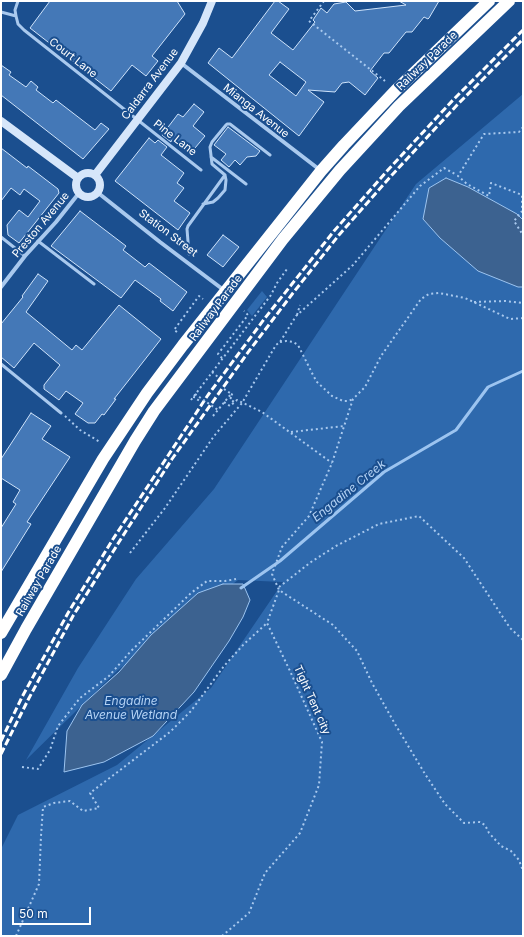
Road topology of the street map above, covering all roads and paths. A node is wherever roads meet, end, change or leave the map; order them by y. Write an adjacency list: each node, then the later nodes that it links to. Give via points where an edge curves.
1 (18, 1): 8 (lane)
2 (212, 1): 10 (street, Caldarra Avenue)
3 (324, 1): 11 (path, via 309,21)
4 (479, 1): 9 (highway)
5 (489, 1): 9 (highway, Railway Parade)
6 (509, 1): 69 (highway, Railway Parade, via 399,106 340,170 283,239 135,440)
7 (1, 12): 8 (lane)
8 (16, 16): 12 (lane, Court Lane, via 18,24 24,30)
9 (455, 34): 18 (highway, Railway Parade, via 391,95)
10 (181, 64): 12 (street, Caldarra Avenue); 18 (street, Mianga Avenue)
11 (385, 81)
12 (137, 120): 17 (lane, Pine Lane); 20 (street, Caldarra Avenue)
13 (1, 121): 22 (street)
14 (523, 127): 27 (path, via 519,132 484,134 458,176 489,196 491,183 522,194 522,211 514,221)
15 (270, 155): 16 (lane, via 227,124 212,142)
16 (211, 157): 21 (lane, via 213,166); 23 (lane)
17 (201, 170)
18 (321, 171): 35 (highway, Railway Parade)
19 (455, 174): 41 (path, via 444,168 420,186 353,265)
20 (95, 175): 22 (street, via 84,173); 24 (street, via 100,185)
21 (225, 176): 26 (lane); 26 (lane, via 225,190 213,202)
22 (78, 178): 25 (street, via 76,186)
23 (246, 184)
24 (97, 192): 25 (street, via 86,196); 35 (street, Station Street)
25 (79, 193): 29 (street, Preston Avenue)
26 (203, 204): 30 (lane, via 187,229)
27 (523, 235)
28 (1, 237): 31 (lane)
29 (38, 241): 31 (street, Preston Avenue); 33 (lane)
30 (189, 254)
31 (25, 256): 34 (street, Preston Avenue)
32 (287, 269): 45 (path)
33 (94, 284)
34 (1, 287)
35 (225, 291): 67 (highway, Railway Parade, via 147,393 123,429)
36 (203, 299): 43 (path, via 199,296 174,330)
37 (473, 302): 38 (path); 42 (path, via 510,319); 52 (path, via 439,293 429,294 420,299 381,356 365,387)
38 (523, 303)
39 (300, 305): 41 (path)
40 (244, 311): 45 (path, via 248,315 218,354)
41 (296, 316): 44 (path)
42 (523, 318)
43 (177, 332)
44 (280, 342): 52 (path, via 298,345 313,375 332,396 343,401); 56 (path)
45 (222, 358): 47 (path)
46 (1, 364): 58 (lane)
47 (212, 372): 48 (path); 51 (path)
48 (218, 377)
49 (224, 389): 50 (path)
50 (230, 393): 54 (path); 55 (path, via 233,395 230,399); 57 (path)
51 (195, 394): 53 (path, via 191,400 194,397); 57 (path, bridge)
52 (353, 399): 59 (path)
53 (201, 402)
54 (224, 402): 55 (path, via 230,406); 57 (path, via 213,416)
55 (234, 402): 56 (path, via 237,400)
56 (242, 403): 60 (path, via 262,412); 63 (path, via 214,436 165,508)
57 (218, 410)
58 (61, 413): 61 (path, via 80,430)
59 (344, 426): 60 (path); 62 (path)
60 (290, 432): 62 (path)
61 (100, 442)
62 (332, 463): 65 (path, via 309,516 282,547 272,574)
63 (130, 553)
64 (236, 579): 70 (path, via 207,581 191,593 109,676 80,698 58,726 50,750 38,769)
65 (279, 589): 66 (path); 68 (path, via 311,562 336,546 379,524 419,516 464,558 510,628); 71 (path, via 333,625 357,651 395,724 445,804 464,822 480,822 485,825 501,846 511,851 519,860)
66 (267, 623): 72 (path, via 224,666 190,711 170,732 90,793 99,808 82,811 70,801 43,807 39,884); 73 (path, Tight Tent city, via 322,742 318,785 300,833 265,873 249,913)
67 (1, 633)
68 (523, 640)
69 (1, 675)
70 (22, 767)
71 (523, 871)
72 (16, 936)
73 (222, 936)

